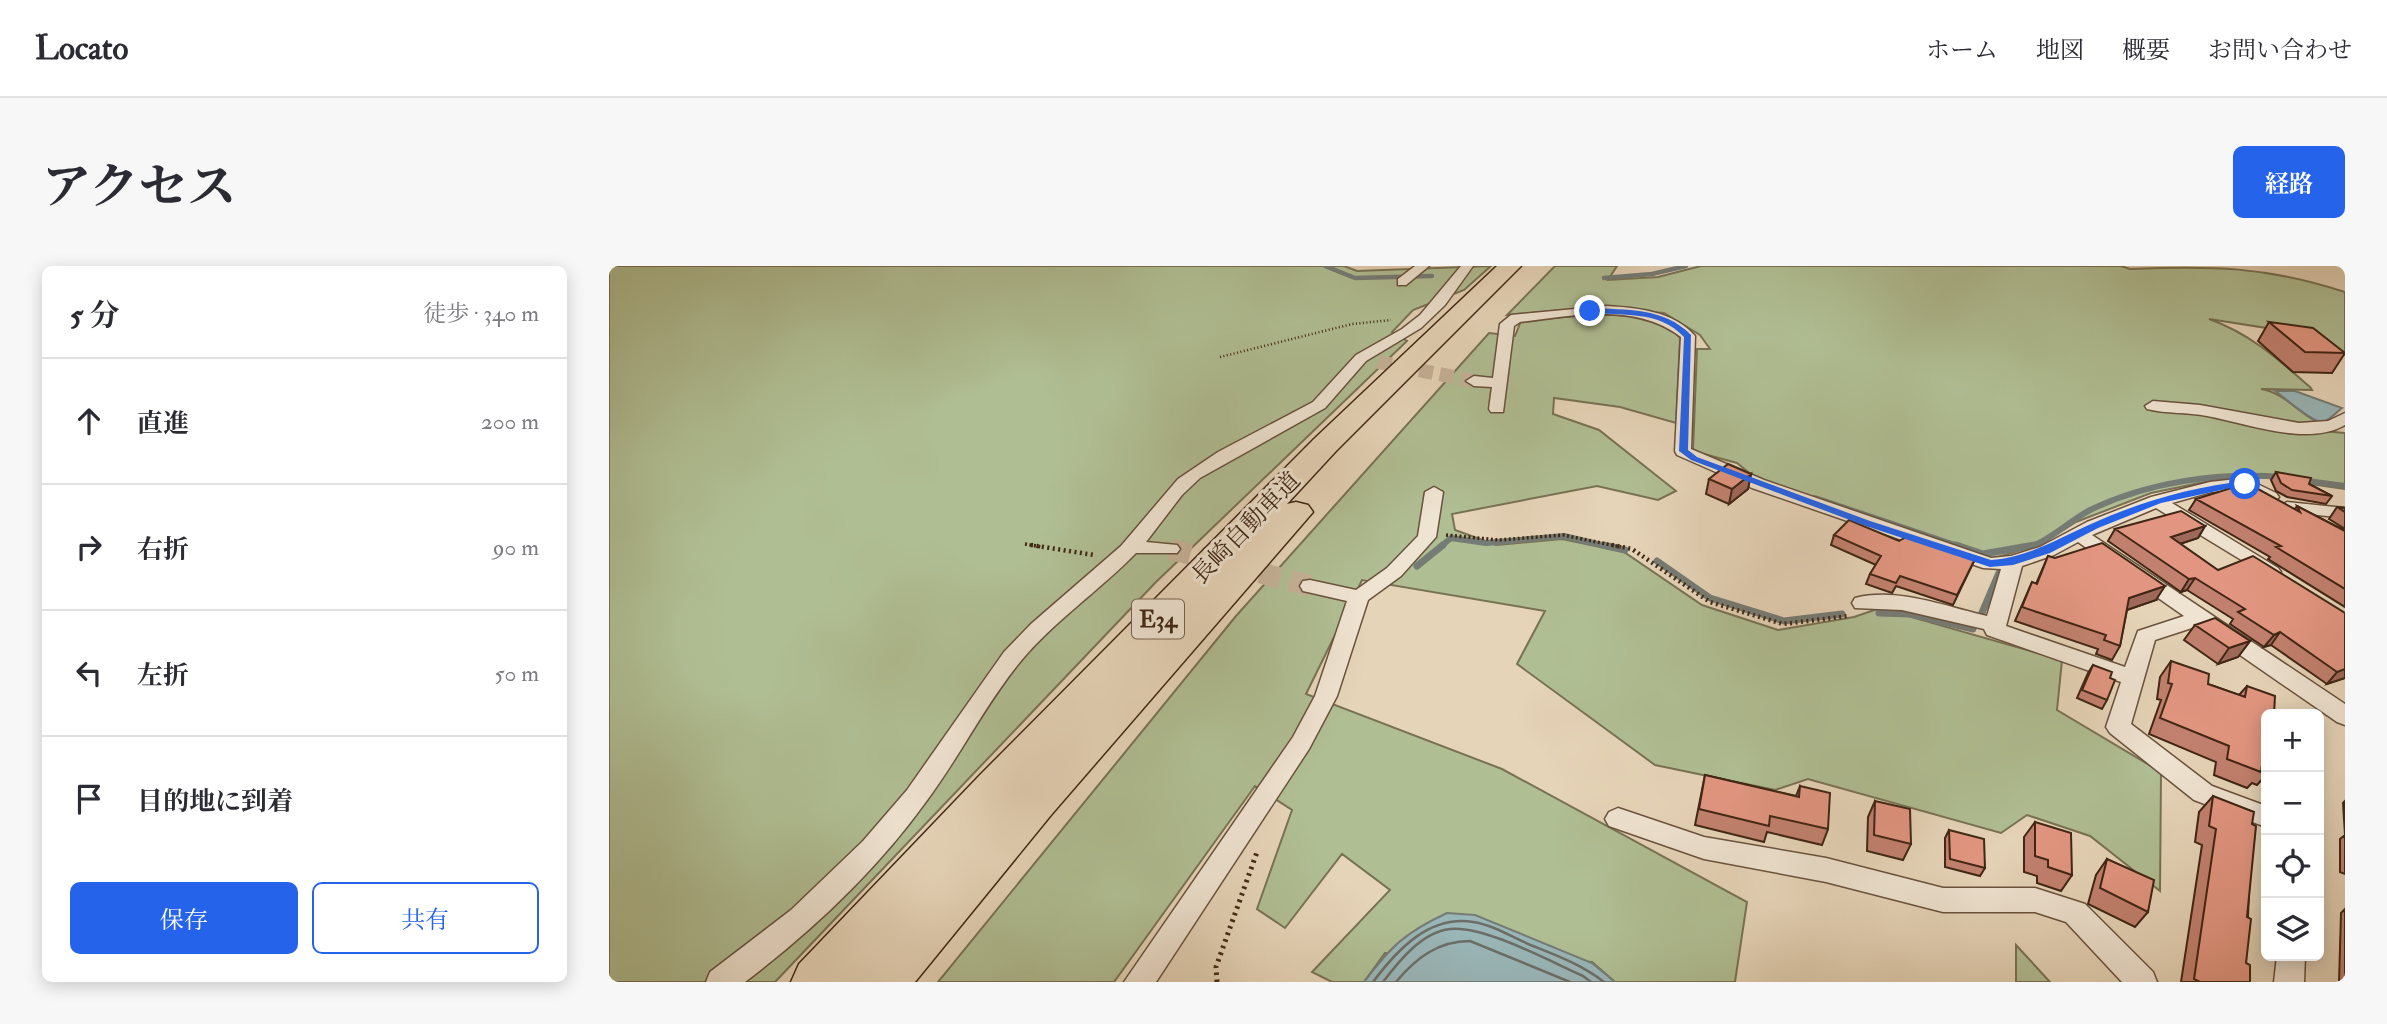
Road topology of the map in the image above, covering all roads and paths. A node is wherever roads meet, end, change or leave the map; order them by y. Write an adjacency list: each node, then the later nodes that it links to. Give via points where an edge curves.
1 (1467, 266): 6 (street, via 1445,298)
2 (1510, 266): 37 (highway, 長崎自動車道 / E34, via 1325,445 995,789)
3 (1533, 266): 38 (highway, 長崎自動車道 / E34, via 1351,451 1035,802)
4 (1420, 268): 5 (street)
5 (1402, 282)
6 (1420, 322): 7 (path, via 1352,324); 21 (street, via 1369,360 1350,368 1337,389 1319,405 1194,474)
7 (1220, 357)
8 (1474, 381): 9 (street)
9 (1500, 383): 11 (street); 23 (street, via 1511,320 1590,311 1658,316 1688,336 1683,451 1866,523 1990,564)
10 (2153, 406): 12 (street, via 2300,428 2323,429)
11 (1497, 409)
12 (2345, 418)
13 (1434, 492): 19 (street)
14 (2157, 501): 15 (street, via 2210,487 2245,484); 18 (street); 24 (street)
15 (2287, 507): 16 (street); 17 (street)
16 (2345, 513)
17 (2333, 533)
18 (2080, 535): 23 (street); 28 (street)
19 (1427, 537): 26 (street, via 1394,572); 27 (path, via 1454,533 1499,540 1563,535 1632,549 1710,602 1783,624 1850,616)
20 (1025, 544): 21 (path, via 1086,556)
21 (1131, 547): 22 (street); 36 (street, via 1030,635 916,797 858,867 776,943)
22 (1170, 549)
23 (2013, 562): 29 (street)
24 (2286, 582)
25 (1310, 586): 26 (street)
26 (1359, 597): 32 (street, via 1326,696)
27 (1862, 603): 29 (street, via 1902,603)
28 (2199, 618): 30 (street, via 2146,636); 31 (street)
29 (1995, 625): 30 (street, via 1994,630)
30 (2133, 678): 33 (street, via 2118,727 2203,793)
31 (2335, 711)
32 (1258, 807): 39 (street); 40 (path, via 1268,822 1216,967)
33 (2261, 815)
34 (1618, 819): 41 (street, via 1704,848 1826,870 1943,900 2035,900 2075,913)
35 (2291, 961): 42 (street)
36 (721, 982)
37 (818, 982)
38 (881, 982)
39 (1139, 982)
40 (1217, 982)
41 (2142, 982)
42 (2289, 982)

